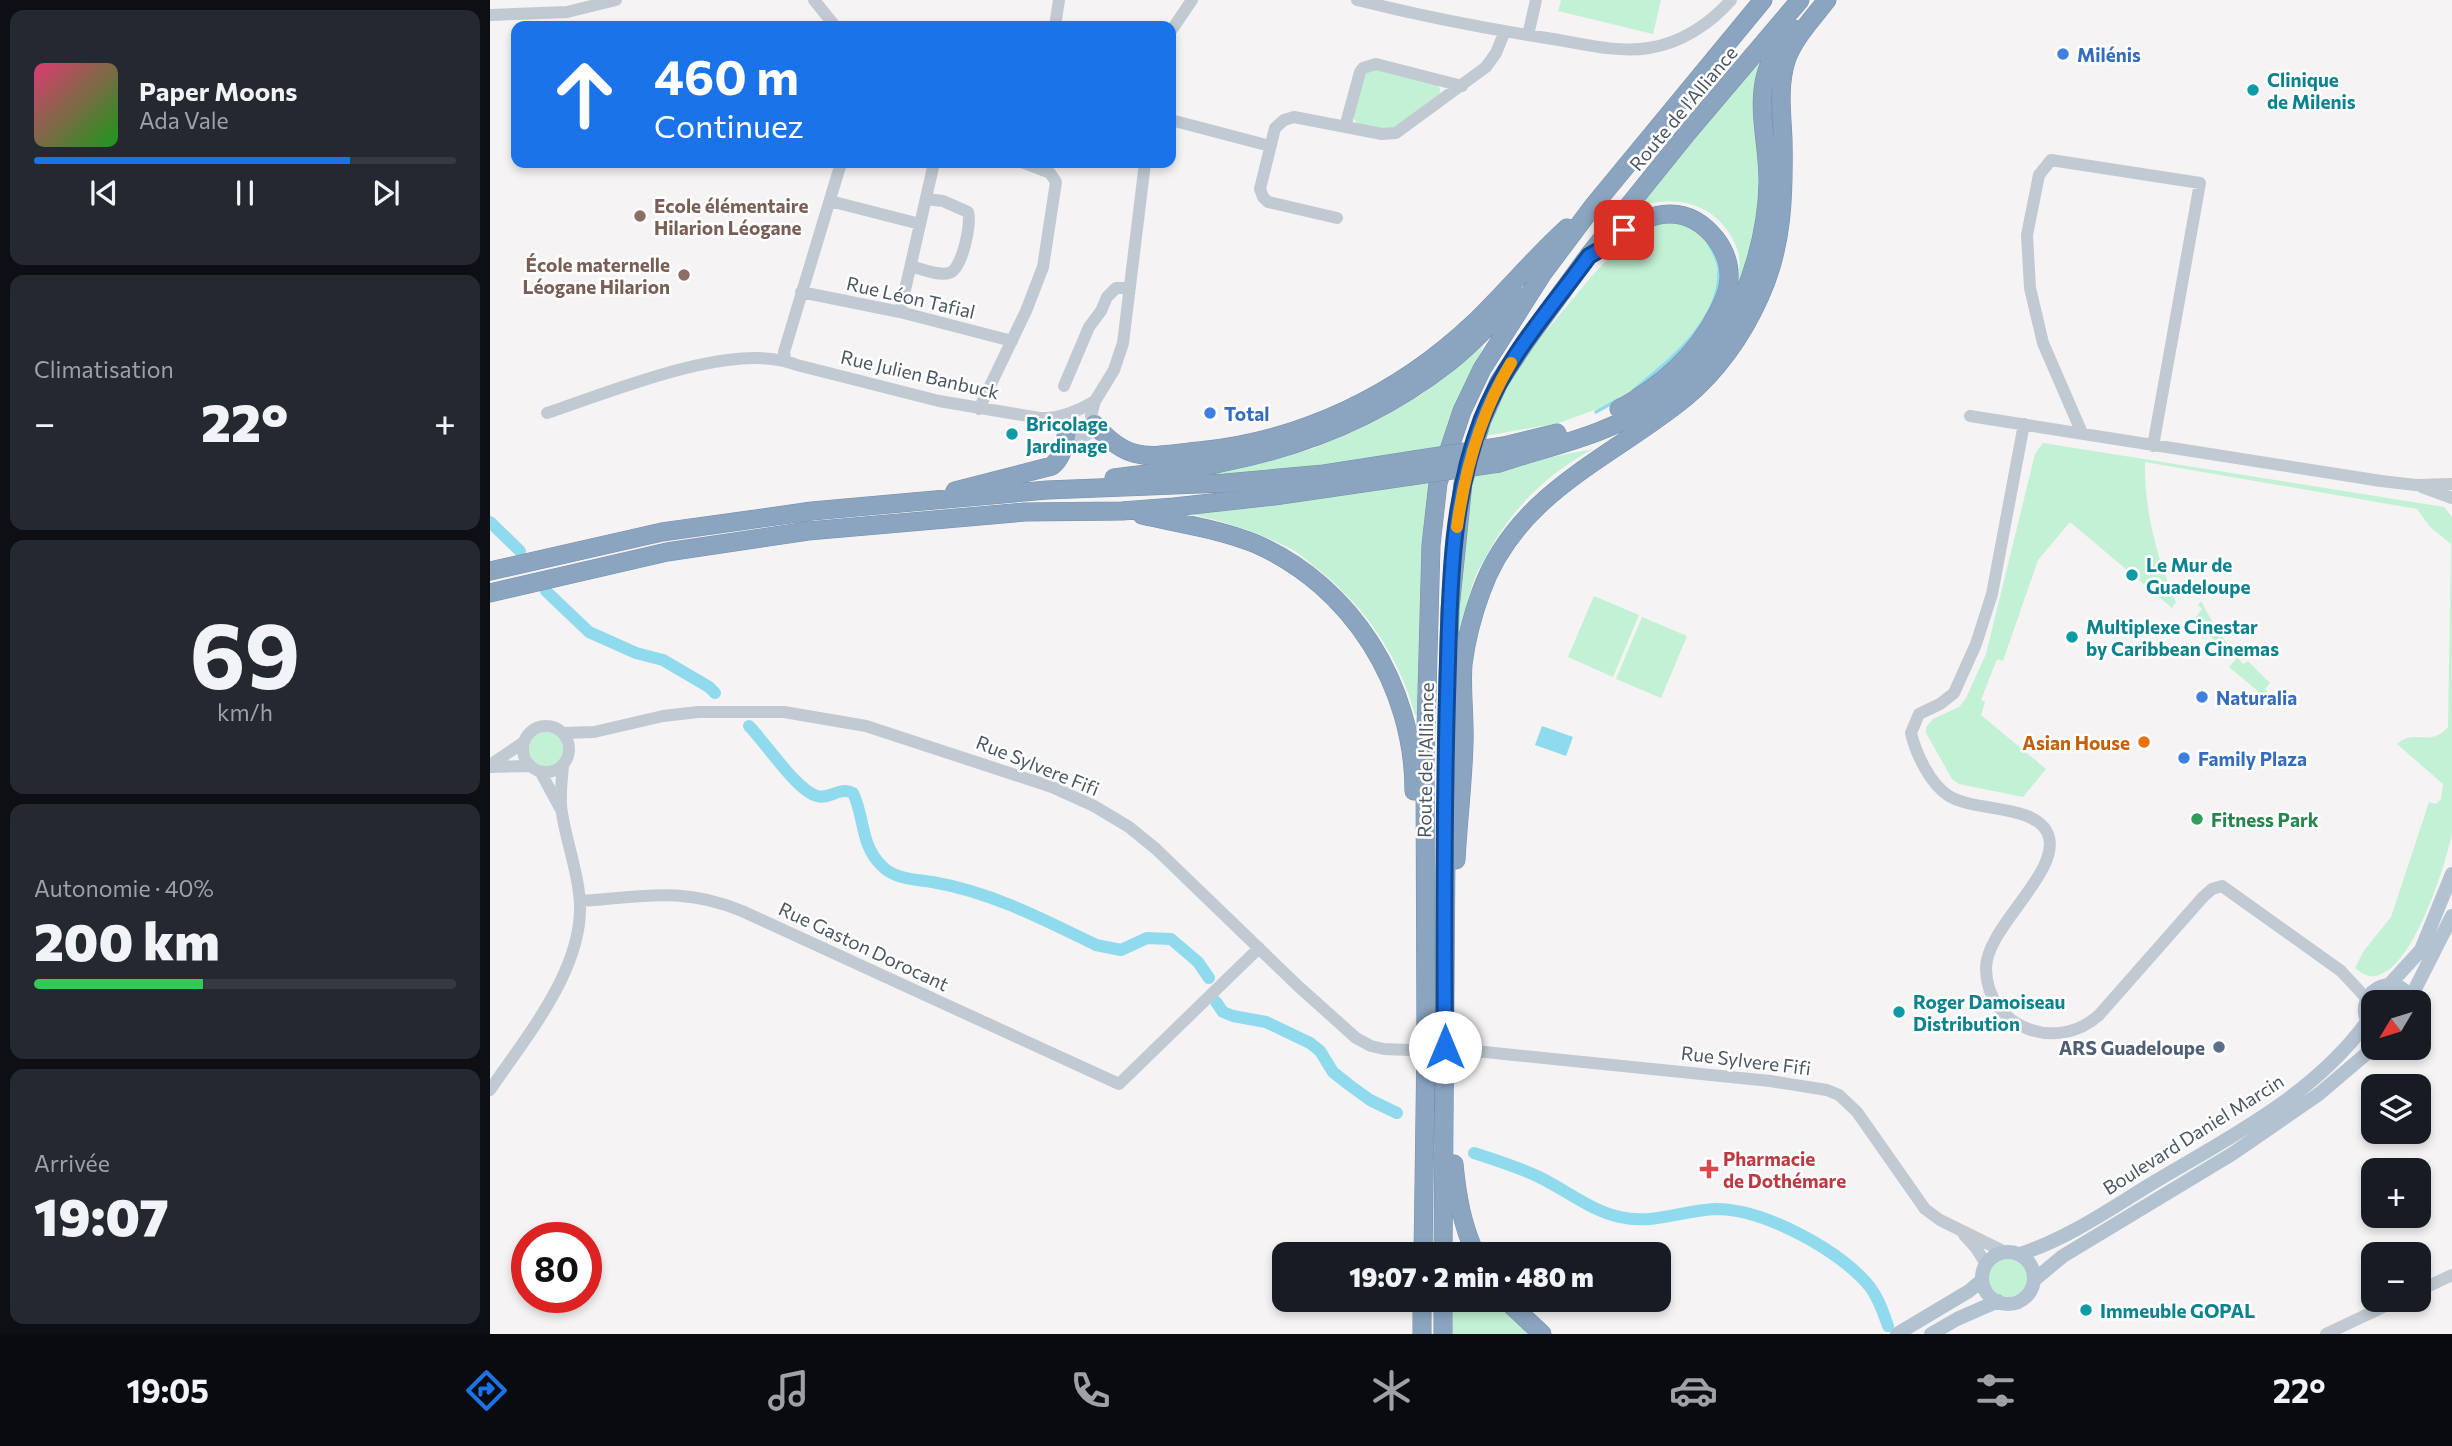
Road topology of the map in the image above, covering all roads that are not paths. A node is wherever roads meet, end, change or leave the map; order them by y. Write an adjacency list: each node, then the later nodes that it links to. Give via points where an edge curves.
1 (617, 0): 12 (street, via 568,12)
2 (814, 0): 13 (street)
3 (1059, 0): 14 (street)
4 (1192, 0): 15 (street)
5 (1357, 0): 16 (street)
6 (1536, 0): 17 (street)
7 (1731, 0): 17 (street, via 1706,25 1670,43 1647,48)
8 (1763, 0): 28 (highway, Route de l'Alliance)
9 (1800, 0): 31 (highway, Route de l'Alliance)
10 (1807, 0): 50 (highway, via 1780,41 1765,78 1768,183 1761,239 1726,331 1692,372 1649,406 1602,431)
11 (1827, 0): 45 (highway, via 1786,60 1781,93 1783,205 1778,240 1761,294 1748,321 1709,373)
12 (490, 15)
13 (831, 21)
14 (1056, 21)
15 (1176, 23)
16 (1505, 31): 17 (street); 18 (street, via 1486,67)
17 (1528, 35)
18 (1462, 86): 20 (street, via 1396,133); 20 (street, via 1369,65 1360,72)
19 (1176, 121): 21 (street)
20 (1345, 127): 21 (street, via 1289,118 1275,128)
21 (1270, 146): 29 (street, via 1260,189 1263,197)
22 (840, 168): 27 (street)
23 (933, 168): 26 (street)
24 (1039, 168): 37 (street, via 1056,181 1043,267)
25 (1144, 168): 34 (street, Rue Julien Banbuck)
26 (926, 199): 30 (street); 32 (street, via 968,212 967,232 960,260 951,273)
27 (830, 201): 30 (street); 35 (street)
28 (1594, 205): 33 (highway, Route de l'Alliance); 42 (highway, via 1544,248 1473,324 1403,380 1342,413 1284,435 1237,446 1147,457 1121,449)
29 (1336, 218)
30 (920, 224): 32 (street)
31 (1589, 256): 50 (highway, via 1640,220 1672,214 1687,217 1710,232 1727,258 1730,280 1707,334 1666,379 1604,417); 72 (highway, Route de l'Alliance, via 1499,382 1463,483 1450,609)
32 (911, 266): 36 (street)
33 (1543, 273): 54 (highway, via 1448,363 1387,404 1321,436 1225,463); 71 (highway, Route de l'Alliance, via 1482,369 1462,411 1438,483 1431,559)
34 (1130, 288): 39 (street, via 1116,288 1107,297); 42 (street, Rue Julien Banbuck, via 1115,370)
35 (801, 292): 36 (street, Rue Léon Tafial); 38 (street)
36 (900, 312): 37 (street, Rue Léon Tafial)
37 (1012, 341): 40 (street)
38 (785, 359): 40 (street, Rue Julien Banbuck); 41 (street, via 721,361)
39 (1064, 386)
40 (979, 410): 44 (street, Rue Julien Banbuck)
41 (547, 413)
42 (1084, 415): 44 (street, Rue Julien Banbuck); 47 (street, via 1065,420); 47 (street, via 1092,432 1073,438)
43 (1970, 416): 46 (street)
44 (1048, 418): 47 (street, Rue Julien Banbuck)
45 (1654, 421): 50 (highway, via 1575,449); 72 (highway, via 1559,485 1508,541 1481,592 1464,664 1455,868)
46 (2024, 424): 48 (street); 74 (street, via 1992,594 1976,644 1954,694 1919,715 1911,733 1928,770 1947,795 2020,814 2049,835 2049,856 1990,947 1986,969 1996,1002 2031,1030 2051,1035 2082,1028 2203,897 2218,887 2230,890)
47 (1066, 430): 54 (highway, via 1062,453 1052,466)
48 (2082, 433): 49 (street); 49 (street, via 2043,343 2030,288 2027,236 2039,175 2051,160 2200,183)
49 (2153, 446): 53 (street)
50 (1502, 455): 51 (highway, bridge)
51 (1413, 468): 56 (highway); 57 (highway, via 1274,496)
52 (2452, 484): 53 (street)
53 (2416, 485): 55 (street)
54 (941, 495): 56 (highway)
55 (2452, 498)
56 (872, 505): 58 (highway, via 662,532)
57 (1122, 511): 59 (highway, via 1025,512 808,531 667,552); 71 (highway, via 1226,534 1263,548 1324,586 1358,625 1390,679 1411,751 1414,877)
58 (490, 571)
59 (490, 593)
60 (594, 732): 61 (street, Rue Sylvere Fifi); 63 (street, Rue Sylvere Fifi); 73 (street, Rue Sylvere Fifi, via 663,716 733,711 784,712 866,726 1052,787 1094,806 1147,842)
61 (563, 733): 62 (street, via 538,727); 63 (street)
62 (524, 742): 65 (street); 66 (street, via 524,755)
63 (569, 751): 64 (street)
64 (563, 765): 66 (street, via 553,771); 67 (street)
65 (490, 766): 66 (street)
66 (535, 769): 67 (street)
67 (561, 811): 69 (street)
68 (2452, 874): 75 (main road, via 2421,950)
69 (580, 901): 73 (street, Rue Gaston Dorocant, via 665,894 708,898 1119,1084); 85 (street, via 578,934 565,973)
70 (2452, 916): 78 (main road)
71 (1424, 918): 87 (highway, Route de l'Alliance)
72 (1444, 922): 84 (highway, Route de l'Alliance)
73 (1259, 948): 81 (street, Rue Sylvere Fifi, via 1356,1038 1384,1049)
74 (2341, 971): 75 (street); 79 (street)
75 (2384, 986): 76 (main road); 77 (main road)
76 (2379, 990)
77 (2406, 990)
78 (2415, 990)
79 (2361, 993)
80 (2361, 1034): 91 (main road, Boulevard Daniel Marcin, via 2284,1102 2110,1209)
81 (1409, 1050)
82 (1465, 1050): 86 (street, Rue Sylvere Fifi, via 1827,1090 1857,1112 1925,1209)
83 (2361, 1058): 95 (main road, Boulevard Daniel Marcin, via 2319,1094 2232,1154 2063,1256)
84 (1444, 1083): 88 (highway, Route de l'Alliance); 89 (highway, via 1457,1198)
85 (490, 1090)
86 (1959, 1230): 90 (street, Rue Sylvere Fifi); 92 (street, Rue Sylvere Fifi)
87 (1423, 1242)
88 (1443, 1242)
89 (1471, 1242)
90 (2005, 1252): 91 (main road); 92 (main road)
91 (2020, 1255): 95 (main road, via 2031,1265)
92 (1986, 1264): 94 (main road)
93 (2452, 1275): 96 (street)
94 (1982, 1280): 97 (main road, via 1987,1293); 105 (main road)
95 (2034, 1280): 97 (main road, via 2022,1300)
96 (2431, 1285)
97 (1998, 1301): 106 (main road)
98 (1422, 1312): 102 (highway)
99 (1443, 1312): 103 (highway)
100 (1516, 1312): 104 (highway)
101 (2373, 1312): 107 (street)
102 (1422, 1334)
103 (1443, 1334)
104 (1542, 1334)
105 (1897, 1334)
106 (1931, 1334)
107 (2326, 1334)

